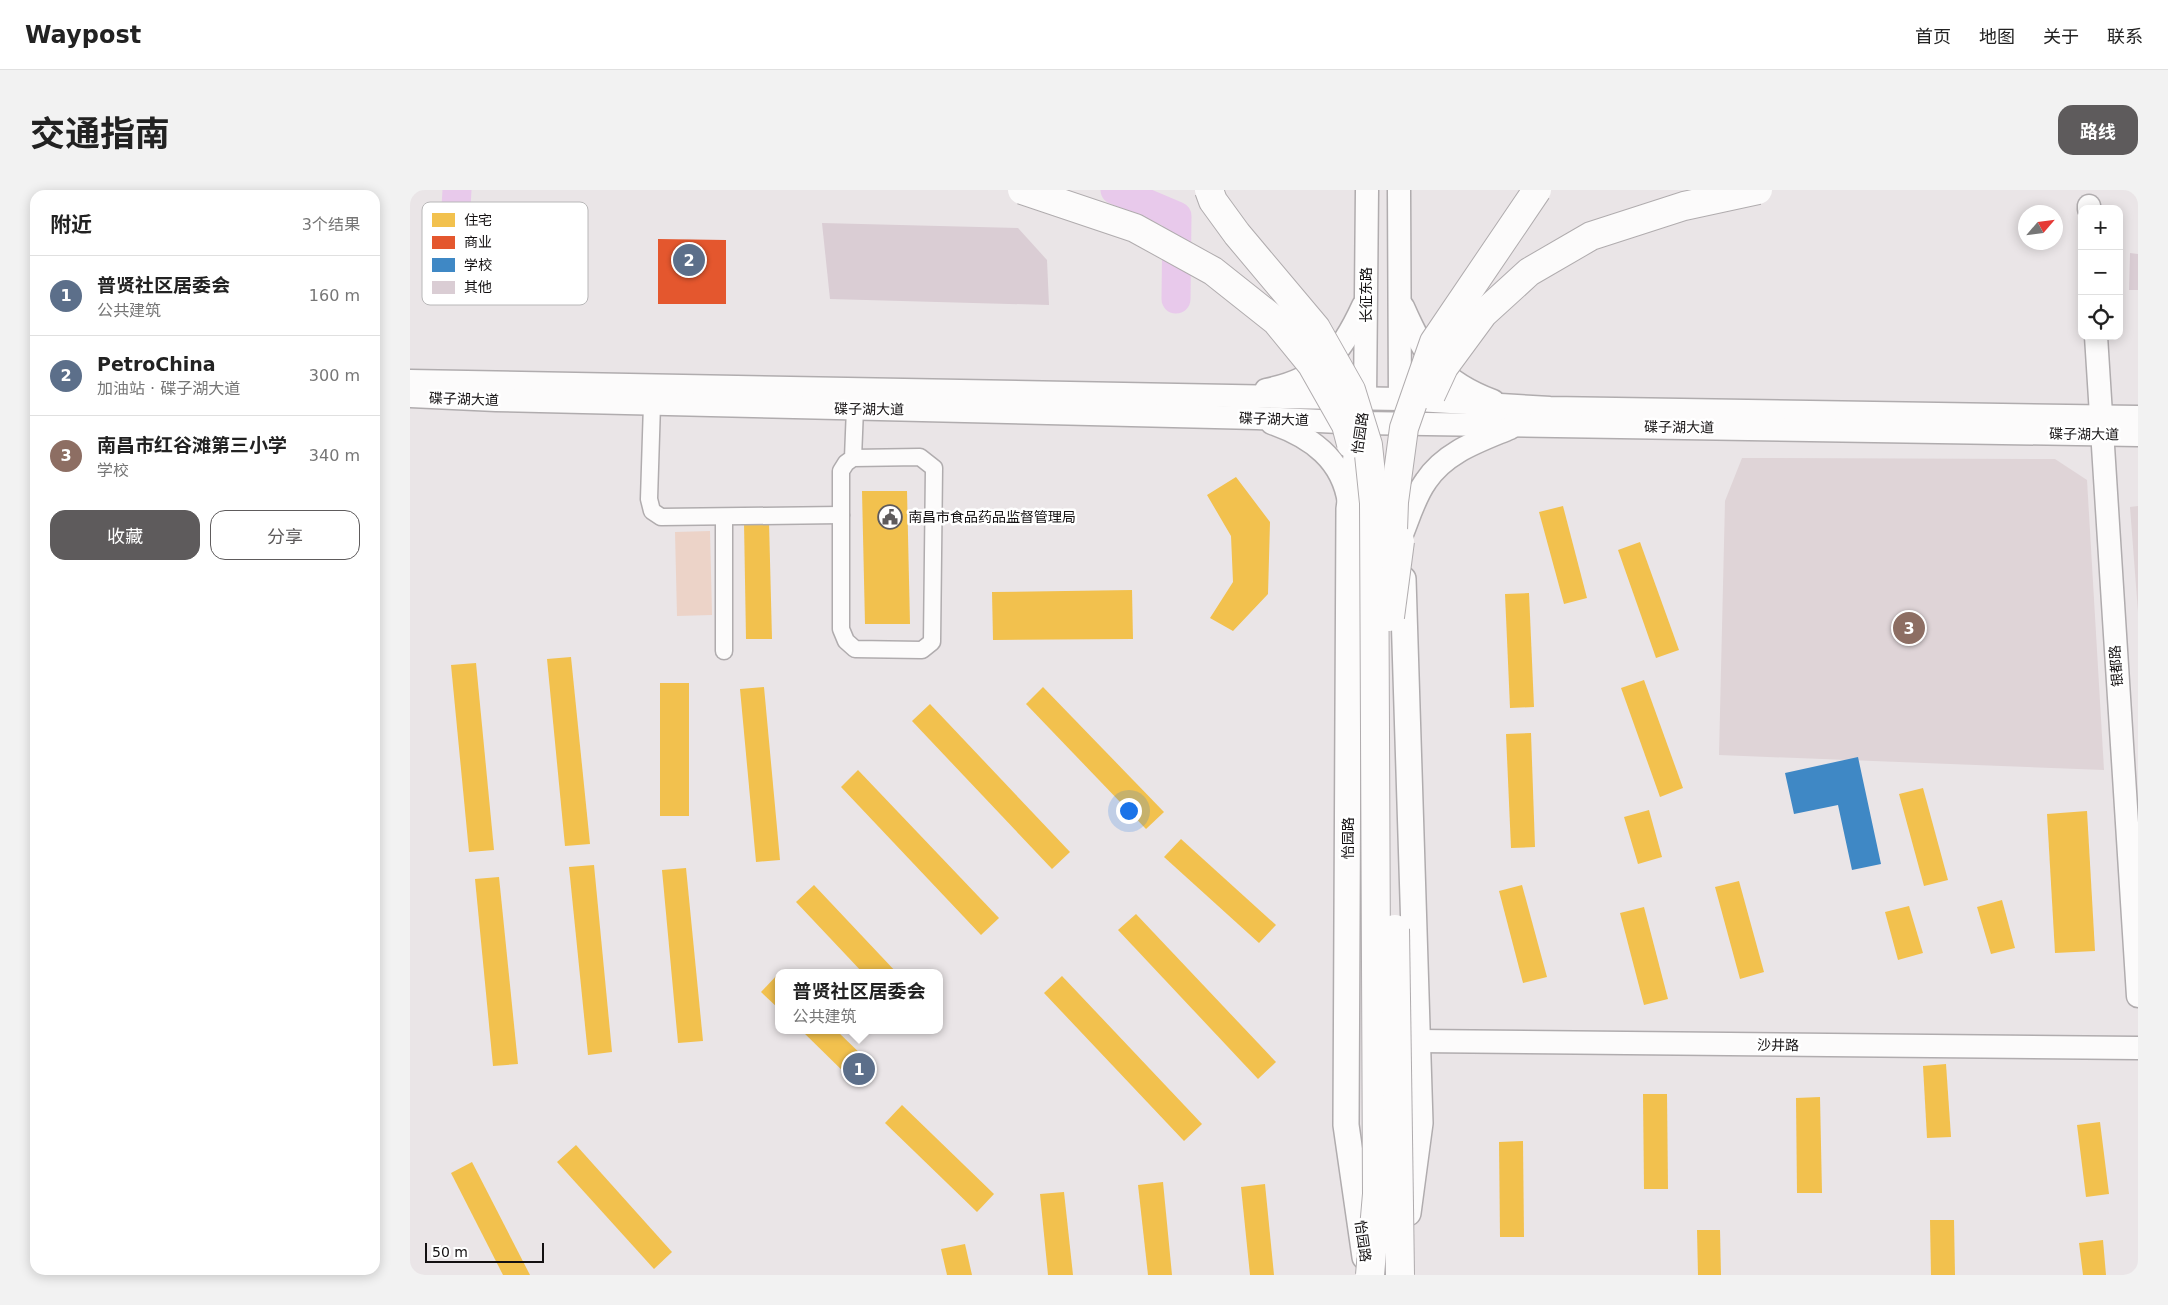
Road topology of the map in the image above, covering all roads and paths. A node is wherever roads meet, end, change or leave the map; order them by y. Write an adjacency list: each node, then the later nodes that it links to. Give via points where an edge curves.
1 (1022, 190): 28 (highway, bridge, via 1135,228 1213,271 1276,322 1312,365 1346,425 1364,496)
2 (1209, 190): 28 (highway, bridge, via 1213,201 1237,234 1316,328 1351,390 1368,445)
3 (1367, 190): 7 (main road, 长征东路)
4 (1399, 190): 8 (main road)
5 (1537, 190): 28 (highway, bridge, via 1434,342 1404,428)
6 (1758, 190): 28 (highway, bridge, via 1684,206 1592,236 1529,272 1483,314 1444,368 1416,430)
7 (1366, 300): 12 (main road, via 1352,331 1330,361 1298,381); 16 (main road, 长征东路)
8 (1399, 300): 14 (main road, via 1419,344 1435,365 1477,394); 17 (main road)
9 (2096, 340): 21 (main road, 银都路)
10 (410, 380): 12 (main road, 碟子湖大道)
11 (410, 396): 13 (main road, 碟子湖大道)
12 (1233, 397): 16 (main road, 碟子湖大道)
13 (652, 404): 15 (main road, 碟子湖大道); 26 (street, via 649,499 652,511 661,518)
14 (1506, 405): 17 (main road, 碟子湖大道); 21 (main road, 碟子湖大道)
15 (855, 408): 18 (main road, 碟子湖大道); 23 (street)
16 (1363, 411): 17 (main road, 碟子湖大道); 18 (main road, 碟子湖大道); 24 (main road, 怡园路)
17 (1399, 411): 20 (main road, 碟子湖大道); 27 (main road)
18 (1257, 418): 24 (main road, via 1294,430 1323,452 1340,471)
19 (2138, 418): 21 (main road, 碟子湖大道)
20 (1518, 425): 21 (main road, 碟子湖大道); 27 (main road, via 1465,447 1444,460 1425,481)
21 (2100, 425): 22 (main road, 碟子湖大道); 30 (main road, 银都路)
22 (2138, 435)
23 (854, 458): 25 (street, via 841,471); 25 (street, via 920,457 934,468 932,642 922,650 855,649 846,641 841,629)
24 (1349, 509): 33 (main road, 怡园路, via 1346,1126)
25 (841, 515): 26 (street)
26 (724, 517): 29 (street)
27 (1402, 534): 31 (main road)
28 (1382, 608): 33 (highway, bridge, via 1377,1194); 34 (highway, bridge)
29 (724, 651)
30 (2138, 996)
31 (1418, 1041): 32 (main road, 沙井路); 34 (main road, via 1420,1123)
32 (2138, 1048)
33 (1369, 1275)
34 (1400, 1275)

